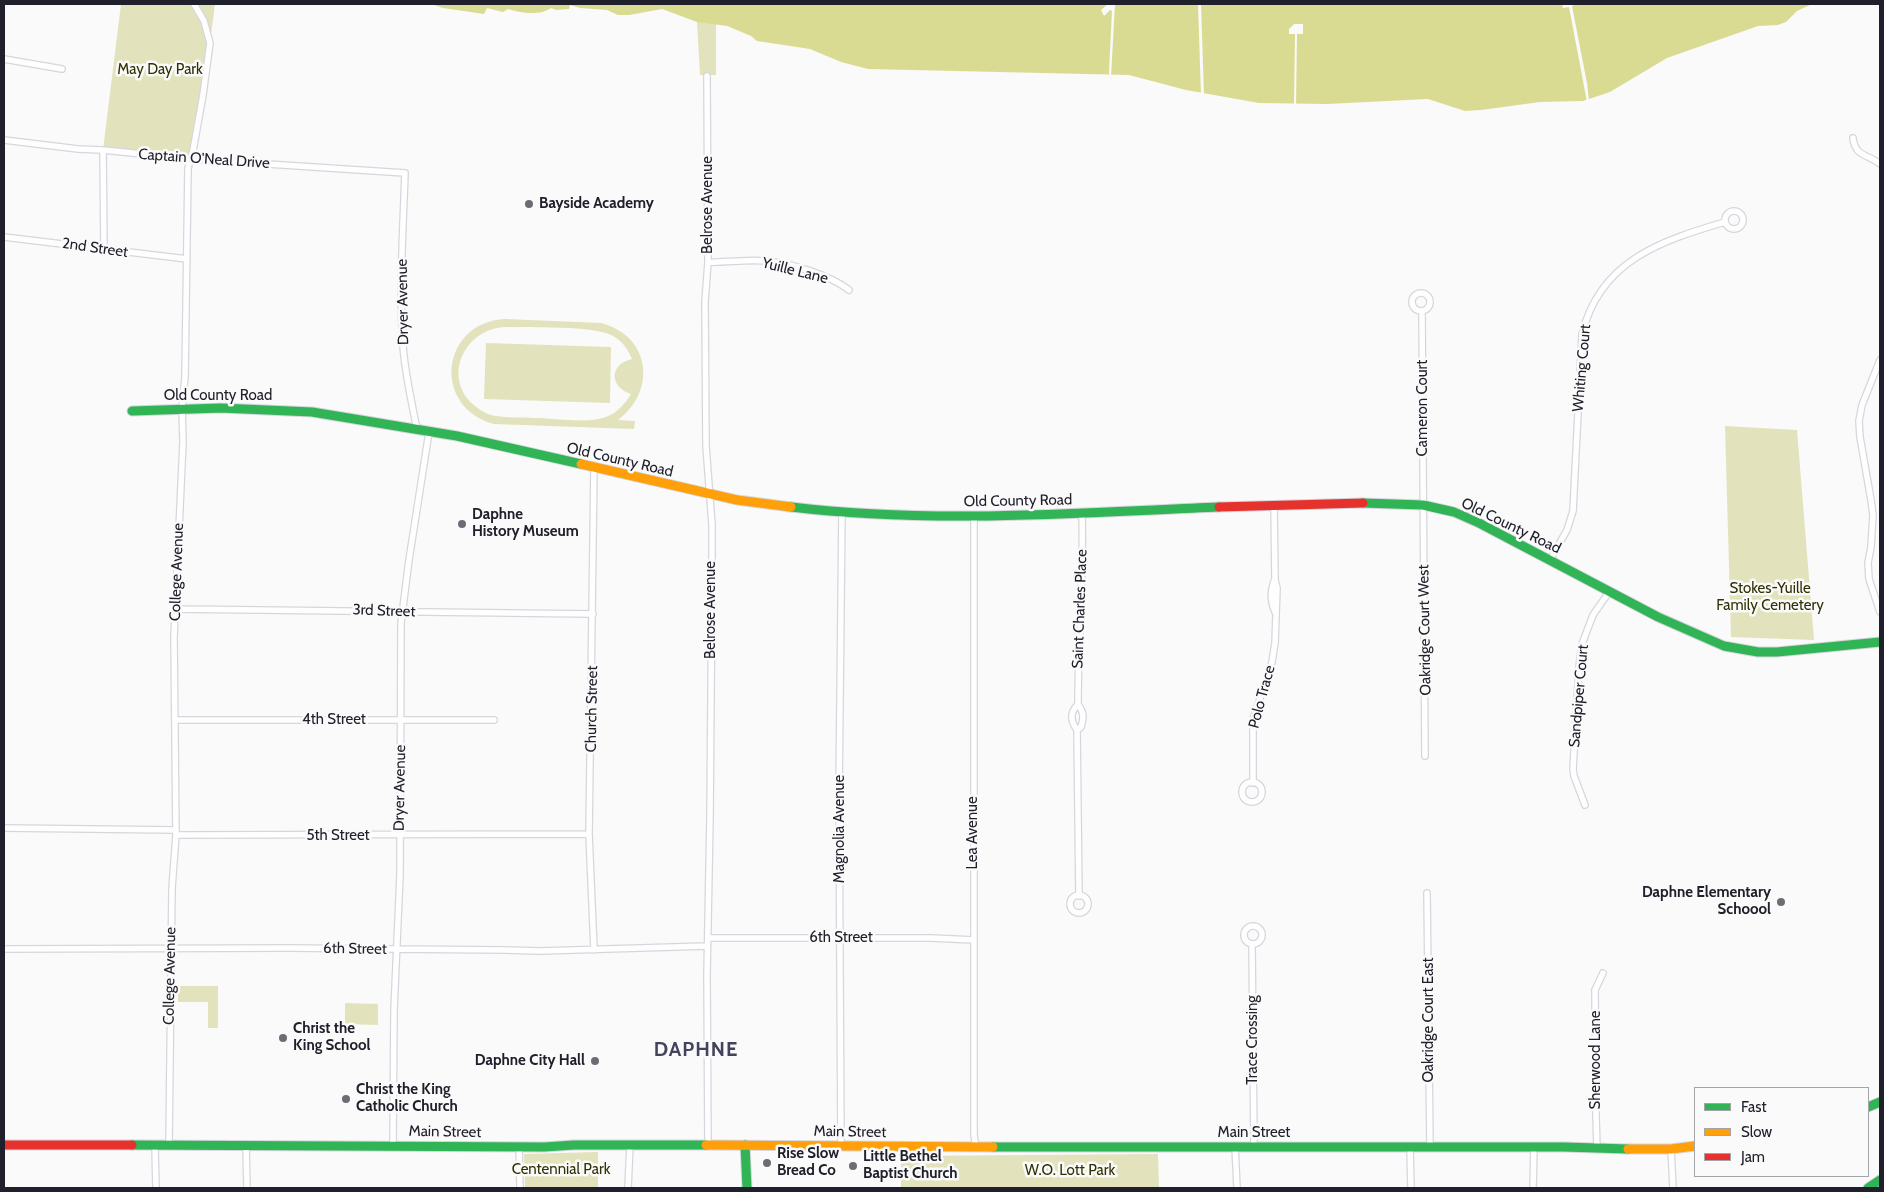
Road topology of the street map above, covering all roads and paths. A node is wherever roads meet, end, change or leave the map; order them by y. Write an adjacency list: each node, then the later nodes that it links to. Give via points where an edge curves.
1 (194, 4): 8 (street, College Avenue, via 204,21 210,43 204,96)
2 (4, 59): 3 (street)
3 (62, 69)
4 (707, 76): 15 (street, Belrose Avenue)
5 (1853, 138): 9 (street, via 1860,153)
6 (4, 140): 7 (street, Captain O'Neal Drive)
7 (103, 150): 8 (street, Captain O'Neal Drive); 13 (street)
8 (190, 159): 10 (street, Captain O'Neal Drive); 14 (street, College Avenue)
9 (1880, 164)
10 (405, 173): 21 (street, Dryer Avenue, via 403,349)
11 (1725, 222): 30 (street, Whiting Court, via 1679,235 1651,248 1608,280 1586,315 1582,334 1573,511 1567,530)
12 (4, 236): 13 (street, 2nd Street)
13 (104, 250): 14 (street, 2nd Street)
14 (187, 259): 19 (street, College Avenue)
15 (708, 262): 16 (street, Yuille Lane, via 777,263 826,277); 24 (street, Belrose Avenue, via 704,302)
16 (849, 290)
17 (1422, 312): 26 (street, Cameron Court)
18 (1880, 360): 33 (street, via 1859,421 1873,515 1869,579)
19 (182, 408): 20 (street, Old County Road); 21 (street, Old County Road, via 303,411); 32 (street, College Avenue)
20 (132, 411)
21 (417, 430): 22 (street, Old County Road)
22 (429, 432): 23 (street, Old County Road); 34 (street, Dryer Avenue)
23 (594, 468): 24 (street, Old County Road); 35 (street, Church Street)
24 (708, 494): 27 (street, Old County Road, via 766,504); 51 (street, Belrose Avenue, via 712,573)
25 (1274, 505): 26 (street, Old County Road, via 1387,502); 28 (street, Old County Road); 43 (street, Polo Trace, via 1275,643 1253,720)
26 (1423, 505): 30 (street, Old County Road, via 1454,512); 42 (street, Oakridge Court West)
27 (842, 511): 29 (street, Old County Road); 52 (street, Magnolia Avenue)
28 (1082, 514): 29 (street, Old County Road); 37 (street, Saint Charles Place)
29 (974, 517): 53 (street, Lea Avenue)
30 (1550, 560): 31 (street, Old County Road)
31 (1608, 592): 36 (street, Old County Road, via 1708,640 1740,649 1777,652); 44 (street, Sandpiper Court, via 1587,629 1579,667 1573,769)
32 (176, 609): 34 (street, 3rd Street); 38 (street, College Avenue)
33 (1880, 612)
34 (402, 613): 35 (street, 3rd Street); 40 (street, Dryer Avenue)
35 (593, 614): 48 (street, Church Street)
36 (1880, 642)
37 (1078, 704): 41 (street, Saint Charles Place, via 1084,718); 41 (street, Saint Charles Place, via 1071,716)
38 (175, 720): 40 (street, 4th Street); 46 (street, College Avenue)
39 (494, 720): 40 (street, 4th Street)
40 (401, 721): 47 (street, Dryer Avenue)
41 (1077, 730): 50 (street, Saint Charles Place)
42 (1426, 756)
43 (1253, 783)
44 (1586, 805)
45 (4, 828): 46 (street, 5th Street)
46 (176, 833): 47 (street, 5th Street); 57 (street, College Avenue)
47 (399, 834): 48 (street, 5th Street); 58 (street, Dryer Avenue)
48 (590, 834): 59 (street, Church Street)
49 (1427, 894): 73 (street, Oakridge Court East)
50 (1079, 896)
51 (708, 938): 52 (street, 6th Street); 55 (street, Belrose Avenue)
52 (840, 938): 53 (street, 6th Street); 70 (street, Magnolia Avenue)
53 (974, 940): 76 (street, Lea Avenue)
54 (1252, 944): 72 (street, Trace Crossing)
55 (707, 946): 59 (street, 6th Street); 65 (street, Belrose Avenue)
56 (4, 949): 57 (street, 6th Street)
57 (171, 950): 58 (street, 6th Street); 62 (street, College Avenue)
58 (398, 950): 59 (street, 6th Street); 63 (street, Dryer Avenue)
59 (594, 950)
60 (1603, 973): 78 (street, Sherwood Lane, via 1596,990)
61 (4, 1145): 67 (street, Main Street)
62 (169, 1145): 67 (street, Main Street); 68 (street, Main Street)
63 (393, 1145): 68 (street, Main Street); 69 (street, Main Street)
64 (630, 1145): 65 (street, Main Street); 69 (street, Main Street); 84 (street)
65 (708, 1145): 66 (street, Main Street)
66 (745, 1145): 70 (street, Main Street); 85 (street)
67 (155, 1146): 81 (street)
68 (246, 1146): 82 (street)
69 (519, 1146): 83 (street)
70 (841, 1146): 76 (street, Main Street)
71 (1234, 1146): 72 (street, Main Street); 76 (street, Main Street); 86 (street)
72 (1254, 1146): 77 (street, Main Street)
73 (1430, 1146): 75 (street, Main Street); 77 (street, Main Street)
74 (1694, 1146): 79 (street, Main Street)
75 (1534, 1147): 78 (street, Main Street); 88 (street)
76 (976, 1148)
77 (1410, 1148): 87 (street)
78 (1597, 1148): 79 (street, Main Street)
79 (1671, 1148): 89 (street)
80 (1880, 1180): 90 (street)
81 (156, 1188)
82 (247, 1188)
83 (520, 1188)
84 (628, 1188)
85 (747, 1188)
86 (1237, 1188)
87 (1411, 1188)
88 (1533, 1188)
89 (1673, 1188)
90 (1868, 1188)

